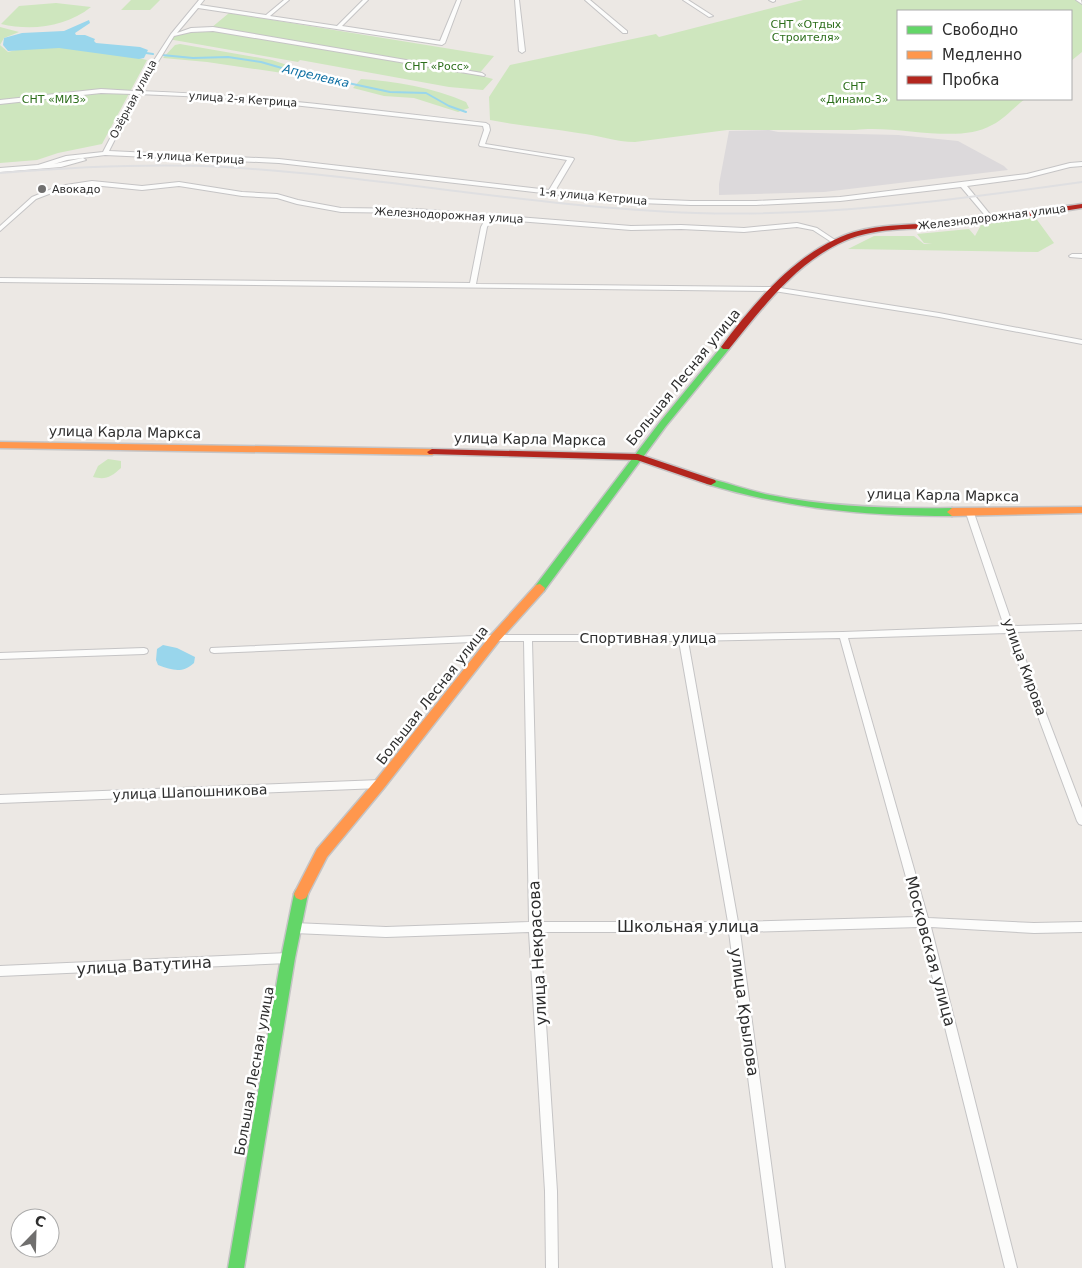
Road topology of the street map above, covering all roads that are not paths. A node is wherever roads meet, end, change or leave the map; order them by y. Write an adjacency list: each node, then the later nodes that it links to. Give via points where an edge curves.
1 (202, 0): 10 (street, Озёрная улица)
2 (287, 0): 11 (street)
3 (366, 0): 13 (street)
4 (459, 0): 13 (street, via 442,44)
5 (517, 0): 16 (street)
6 (587, 0): 14 (street)
7 (685, 0): 12 (street)
8 (1078, 0): 9 (street)
9 (1082, 3)
10 (196, 6): 11 (street); 15 (street, Озёрная улица)
11 (268, 16): 13 (street)
12 (711, 16)
13 (338, 27)
14 (625, 32)
15 (175, 35): 17 (street, via 213,29); 18 (street, Озёрная улица, via 160,52)
16 (522, 51)
17 (482, 75)
18 (134, 94): 19 (street, улица 2-я Кетрица, via 101,91); 20 (street, Озёрная улица); 24 (street, улица 2-я Кетрица, via 206,95 486,124 482,145 571,160)
19 (0, 102)
20 (105, 153): 22 (street, 1-я улица Кетрица, via 73,163); 24 (street, 1-я улица Кетрица, via 279,161)
21 (1082, 164): 23 (street, 1-я улица Кетрица)
22 (0, 170)
23 (963, 185): 24 (street, 1-я улица Кетрица, via 840,199 756,203 640,201); 27 (street)
24 (551, 192)
25 (1082, 206): 27 (street, Железнодорожная улица)
26 (489, 218): 28 (street, Железнодорожная улица, via 416,211 329,209 277,196 179,184 142,188 92,183 61,187 34,198); 29 (street, Железнодорожная улица, via 631,228 744,230 797,225); 33 (street, via 484,227)
27 (990, 218): 29 (street, Железнодорожная улица, via 932,226 881,228 861,231)
28 (0, 229)
29 (840, 240): 34 (street, Большая Лесная улица, via 805,261)
30 (1072, 256): 31 (street)
31 (1082, 256)
32 (0, 280): 33 (street)
33 (473, 284): 34 (street)
34 (774, 289): 35 (street); 37 (street, Большая Лесная улица)
35 (1082, 342)
36 (0, 445): 37 (street, улица Карла Маркса)
37 (638, 457): 39 (street, улица Карла Маркса, via 773,500 871,510); 43 (street, Большая Лесная улица, via 548,579)
38 (1082, 510): 39 (street, улица Карла Маркса)
39 (970, 512): 41 (street, улица Кирова)
40 (1082, 627): 41 (street, Спортивная улица)
41 (1010, 630): 42 (street, Спортивная улица); 51 (street, улица Кирова)
42 (843, 635): 45 (street, Спортивная улица); 52 (street, Московская улица)
43 (495, 638): 44 (street, Спортивная улица); 46 (street, Спортивная улица); 49 (street, Большая Лесная улица)
44 (528, 638): 45 (street, Спортивная улица); 53 (street, улица Некрасова)
45 (683, 638): 54 (street, улица Крылова)
46 (214, 650)
47 (144, 651): 48 (street)
48 (0, 656)
49 (380, 784): 50 (street, улица Шапошникова); 56 (street, Большая Лесная улица, via 322,853 301,894)
50 (0, 800)
51 (1082, 821)
52 (924, 922): 54 (street, Школьная улица); 55 (street, Школьная улица, via 1034,928); 62 (street, Московская улица)
53 (534, 927): 54 (street, Школьная улица); 56 (street, Школьная улица, via 386,932); 60 (street, улица Некрасова, via 551,1191)
54 (734, 927): 61 (street, улица Крылова)
55 (1082, 927)
56 (294, 928): 57 (street, Большая Лесная улица)
57 (288, 958): 58 (street, улица Ватутина); 59 (street, Большая Лесная улица)
58 (0, 971)
59 (236, 1268)
60 (552, 1268)
61 (780, 1268)
62 (1011, 1268)

